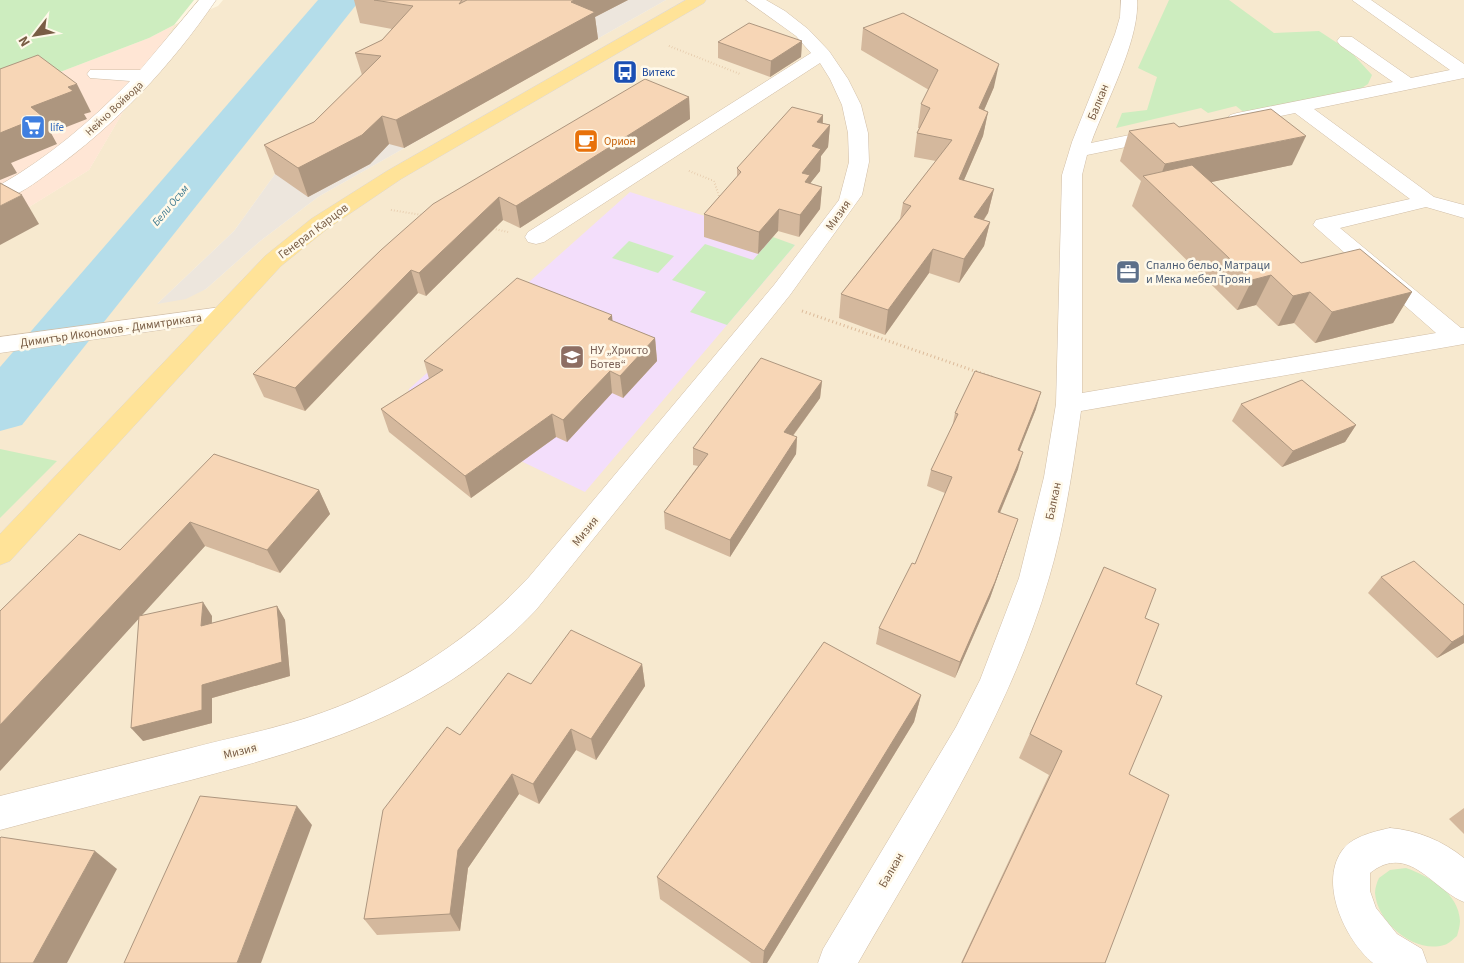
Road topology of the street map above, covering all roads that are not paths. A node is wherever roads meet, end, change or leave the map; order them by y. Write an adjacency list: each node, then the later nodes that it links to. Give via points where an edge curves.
1 (208, 0): 10 (street, Нейчо Войвода)
2 (698, 0): 20 (main road, Генерал Карцов, via 430,154 319,224 273,261)
3 (754, 0): 7 (street, Мизия, via 783,18)
4 (1129, 0): 15 (street, Балкан, via 1127,23 1116,59)
5 (1360, 0): 8 (street)
6 (1346, 41): 11 (street)
7 (822, 54): 19 (street); 25 (street, Мизия, via 844,86 852,106 859,140 853,193 811,255 536,590 480,642 410,689 333,725)
8 (1464, 73): 11 (street)
9 (96, 74): 10 (street)
10 (147, 76): 16 (street, Нейчо Войвода, via 72,147)
11 (1409, 84): 12 (street)
12 (1299, 107): 13 (street); 17 (street)
13 (1222, 122)
14 (1184, 130): 15 (street)
15 (1079, 151): 23 (street, Балкан, via 1071,188)
16 (0, 194)
17 (1427, 201): 18 (street); 21 (street, via 1324,225)
18 (1464, 212)
19 (536, 237)
20 (221, 315): 22 (street, Димитър Икономов - Димитриката); 24 (main road, Генерал Карцов)
21 (1460, 337): 23 (street)
22 (0, 345)
23 (1069, 404): 27 (street, Балкан, via 1048,526 1034,578 1009,646 968,738)
24 (0, 553)
25 (0, 813)
26 (1464, 884): 28 (street, via 1429,855 1400,846 1374,848 1356,861 1350,883 1357,912 1376,940)
27 (837, 963)
28 (1408, 963)

